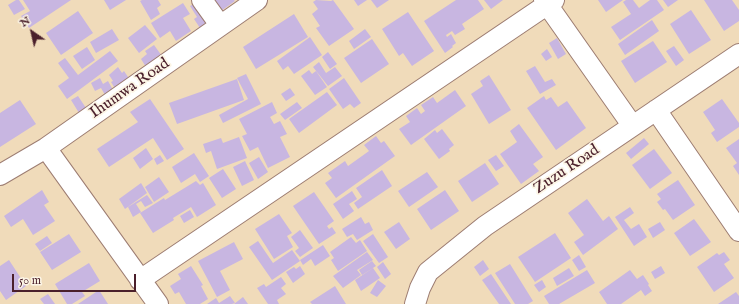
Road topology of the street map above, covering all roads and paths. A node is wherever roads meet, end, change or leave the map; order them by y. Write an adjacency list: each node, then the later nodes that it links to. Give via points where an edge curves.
1 (202, 0): 4 (street)
2 (257, 0): 4 (street, Ihumwa Road)
3 (549, 2): 7 (street); 11 (street)
4 (220, 25): 8 (street, Ihumwa Road)
5 (739, 54): 6 (street, Zuzu Road)
6 (656, 110): 7 (street, Zuzu Road); 10 (street)
7 (632, 125): 13 (street, Zuzu Road, via 485,226 428,272)
8 (46, 148): 9 (street, Ihumwa Road); 11 (street)
9 (0, 175)
10 (739, 231)
11 (140, 280): 12 (street)
12 (158, 304)
13 (415, 304)

